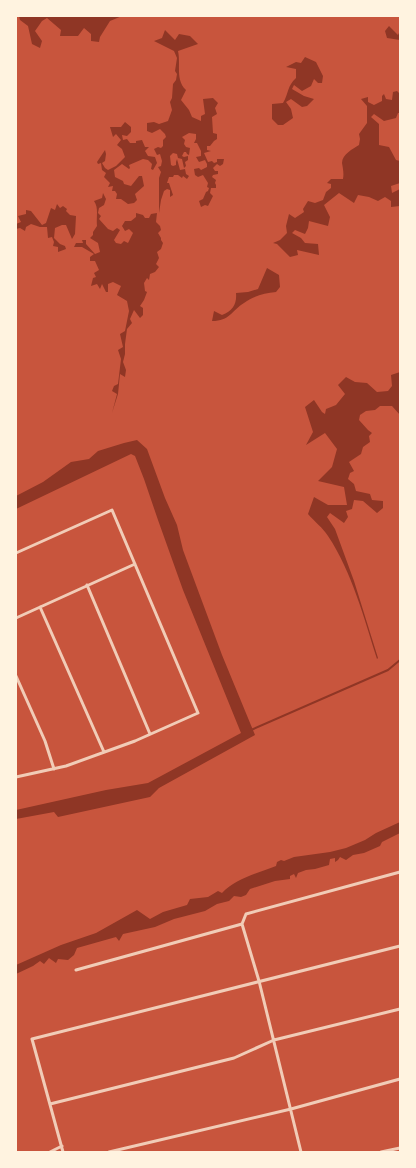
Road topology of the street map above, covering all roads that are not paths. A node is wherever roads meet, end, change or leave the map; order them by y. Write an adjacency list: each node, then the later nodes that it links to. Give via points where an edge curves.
1 (16, 553): 2 (street, via 112,510)
2 (135, 564): 3 (street); 7 (street, via 198,713)
3 (88, 585): 4 (street); 7 (street)
4 (40, 607): 5 (street); 8 (street)
5 (16, 618)
6 (16, 676): 9 (street, via 45,741)
7 (150, 734): 8 (street)
8 (104, 752): 9 (street)
9 (54, 769): 10 (street)
10 (16, 777)
11 (400, 872): 12 (street, via 246,914)
12 (242, 924): 14 (street); 15 (street)
13 (400, 946): 15 (street)
14 (76, 970)
15 (259, 981): 17 (street); 19 (street, via 32,1039)
16 (400, 1008): 17 (street)
17 (274, 1040): 19 (street, via 234,1058); 20 (street)
18 (400, 1079): 20 (street)
19 (50, 1104): 21 (street)
20 (291, 1109): 25 (street); 26 (street)
21 (62, 1146): 23 (street); 24 (street)
22 (400, 1148): 27 (street)
23 (50, 1152)
24 (63, 1152)
25 (109, 1152)
26 (301, 1152)
27 (381, 1152)

